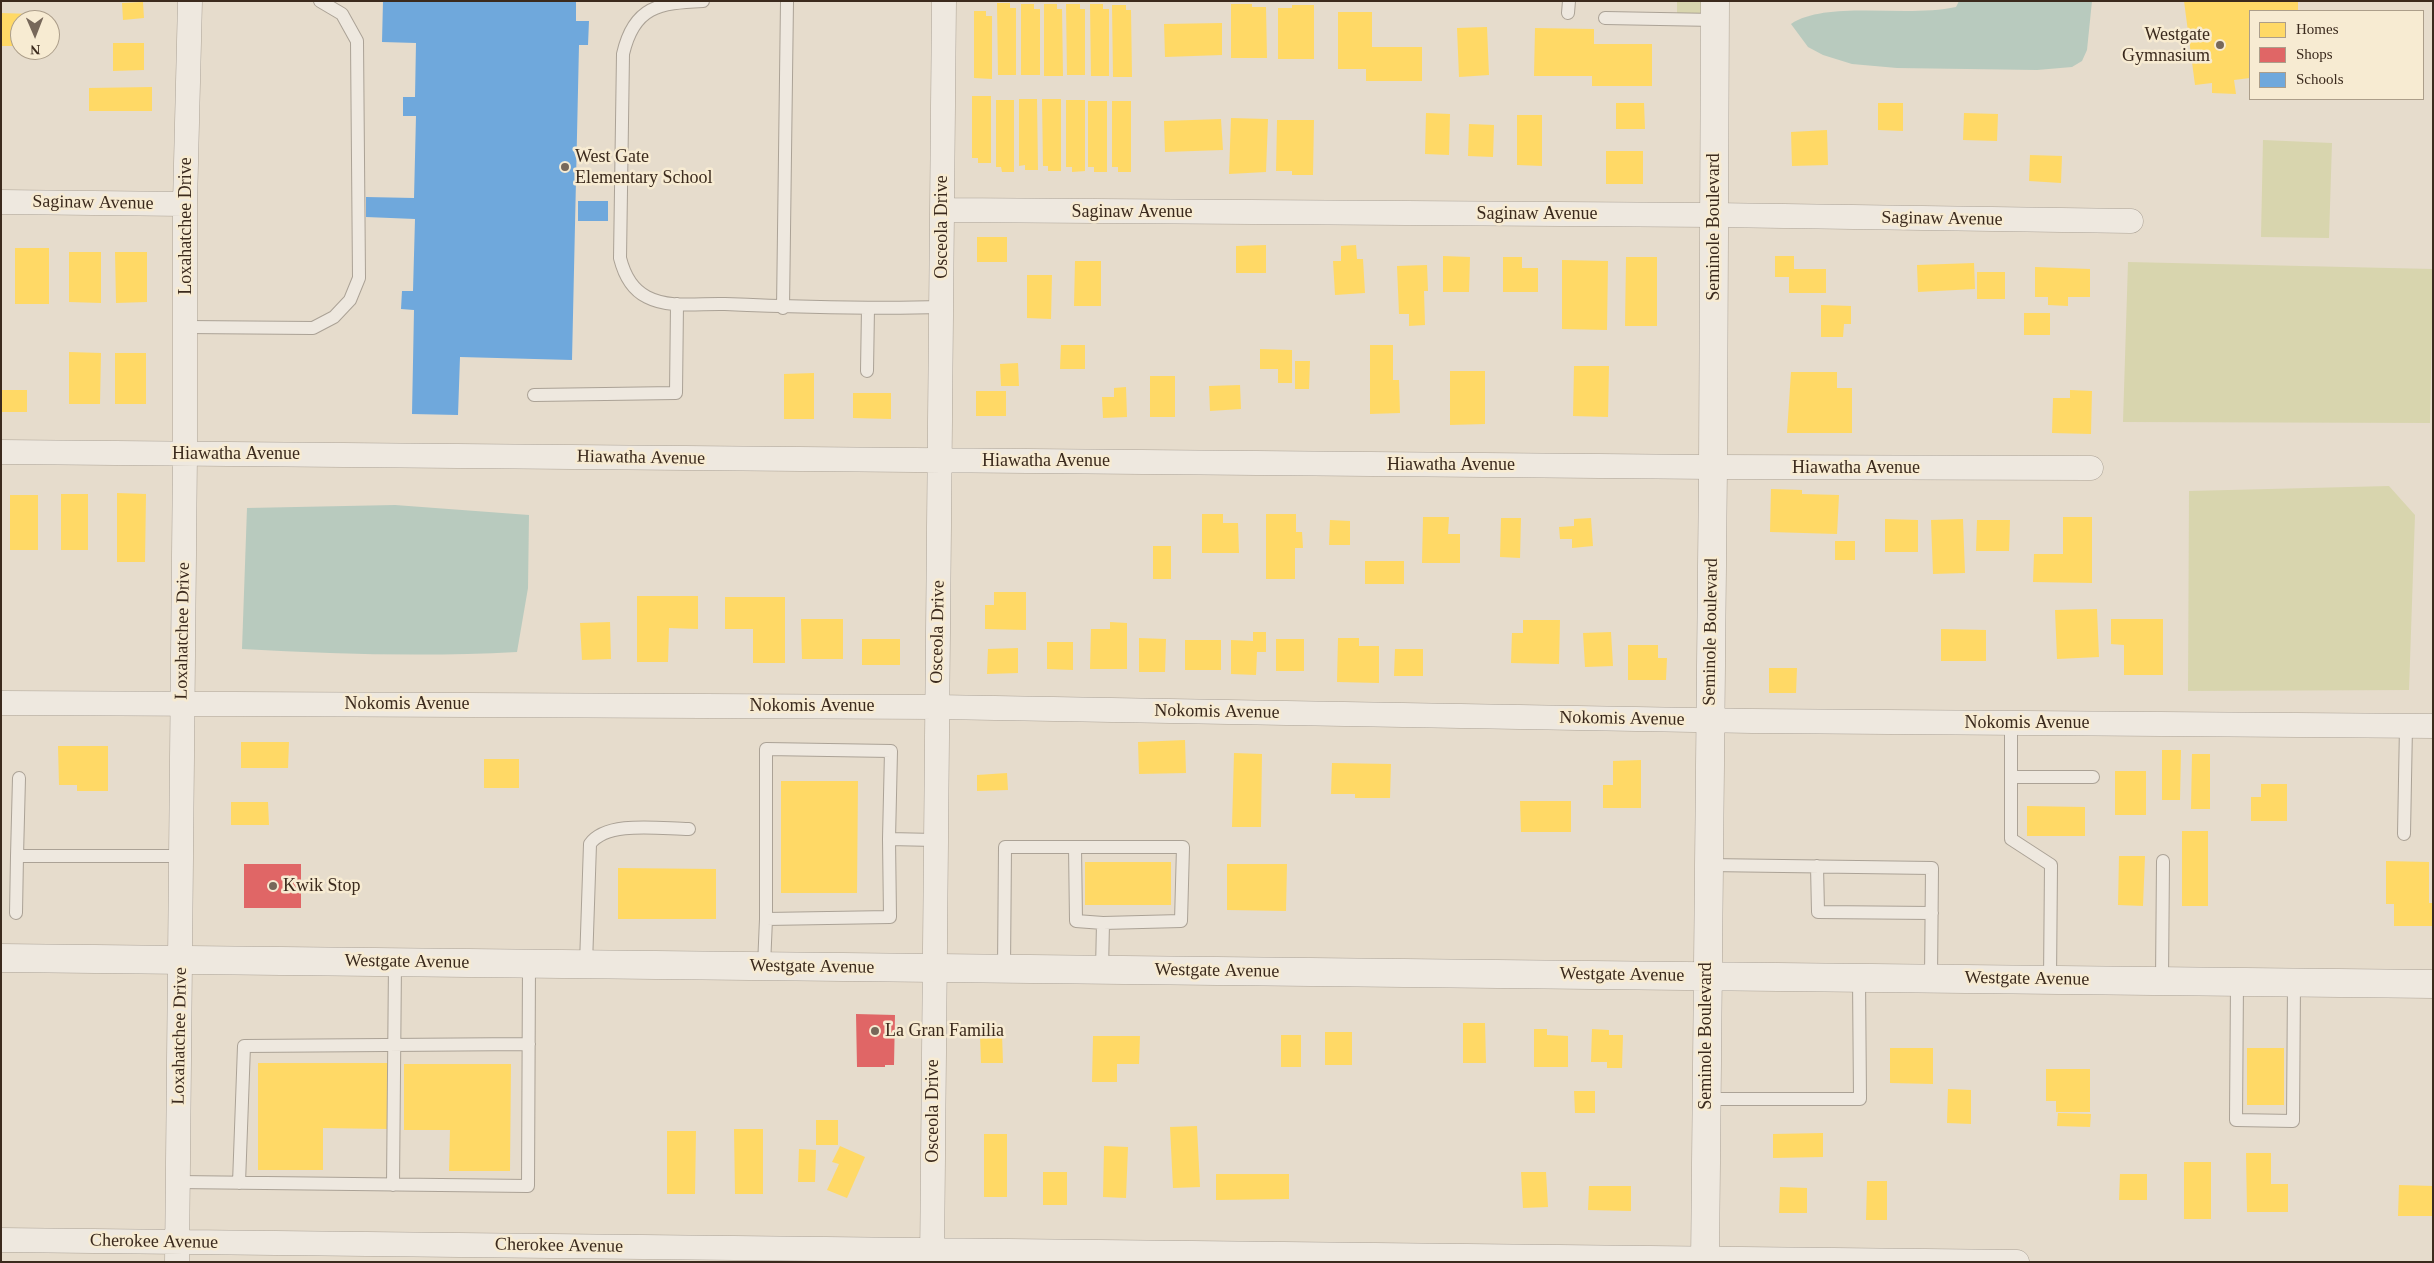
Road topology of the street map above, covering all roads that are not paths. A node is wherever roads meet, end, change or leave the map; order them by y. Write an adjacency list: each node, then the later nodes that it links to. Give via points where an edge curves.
1 (190, 1): 9 (street, Loxahatchee Drive)
2 (320, 1): 17 (lane, via 342,14 357,41 359,278 350,300 334,317 313,328)
3 (703, 1): 13 (lane, via 668,2 648,12 631,30 623,54 620,258 624,274 633,287 646,297 665,304)
4 (787, 1): 15 (lane)
5 (944, 1): 10 (street, Osceola Drive)
6 (1715, 11): 7 (lane); 11 (street, Seminole Boulevard)
7 (1605, 18)
8 (1, 202): 9 (street, Saginaw Avenue)
9 (185, 204): 17 (street, Loxahatchee Drive)
10 (942, 210): 11 (street, Saginaw Avenue); 14 (street, Osceola Drive)
11 (1714, 215): 12 (street, Saginaw Avenue); 23 (street, Seminole Boulevard)
12 (2130, 221)
13 (677, 304): 15 (lane); 19 (lane, via 676,393)
14 (942, 307): 16 (lane); 22 (street, Osceola Drive)
15 (783, 308): 16 (lane)
16 (868, 308): 18 (lane)
17 (186, 327): 21 (street, Loxahatchee Drive)
18 (867, 371)
19 (534, 395)
20 (1, 452): 21 (street, Hiawatha Avenue)
21 (185, 454): 22 (street, Hiawatha Avenue); 26 (street, Loxahatchee Drive)
22 (941, 461): 23 (street, Hiawatha Avenue); 27 (street, Osceola Drive)
23 (1713, 467): 24 (street, Hiawatha Avenue); 28 (street, Seminole Boulevard)
24 (2090, 468)
25 (1, 703): 26 (street, Nokomis Avenue)
26 (183, 703): 27 (street, Nokomis Avenue); 41 (street, Loxahatchee Drive)
27 (937, 707): 28 (street, Nokomis Avenue); 38 (street, Osceola Drive)
28 (1709, 720): 29 (street, Nokomis Avenue); 43 (street, Seminole Boulevard)
29 (2011, 723): 30 (street, Nokomis Avenue); 32 (lane)
30 (2406, 726): 31 (street, Nokomis Avenue); 36 (lane)
31 (2433, 726)
32 (2011, 777): 33 (lane); 61 (lane, via 2011,839 2051,865)
33 (2093, 777)
34 (19, 778): 40 (lane)
35 (689, 829): 53 (lane, via 622,828 595,837 590,844)
36 (2404, 834)
37 (889, 838): 38 (lane); 47 (lane, via 890,917); 47 (lane, via 891,751 766,750)
38 (936, 840): 55 (street, Osceola Drive)
39 (1075, 847): 48 (lane, via 1076,921); 48 (lane, via 1183,846 1182,921); 56 (lane, via 1005,847)
40 (17, 856): 41 (lane); 45 (lane)
41 (181, 856): 50 (street, Loxahatchee Drive)
42 (2163, 861): 62 (lane)
43 (1708, 864): 44 (lane); 58 (street, Seminole Boulevard)
44 (1817, 866): 46 (lane, via 1818,912); 46 (lane, via 1932,868)
45 (16, 913)
46 (1932, 913): 60 (lane)
47 (766, 919): 54 (lane)
48 (1103, 923): 57 (lane)
49 (1, 958): 50 (street, Westgate Avenue)
50 (180, 960): 51 (street, Westgate Avenue); 69 (street, Loxahatchee Drive)
51 (395, 962): 52 (street, Westgate Avenue); 67 (lane)
52 (530, 964): 53 (street, Westgate Avenue); 66 (lane)
53 (586, 964): 54 (street, Westgate Avenue)
54 (764, 966): 55 (street, Westgate Avenue)
55 (934, 968): 56 (street, Westgate Avenue); 74 (street, Osceola Drive)
56 (1004, 969): 57 (street, Westgate Avenue)
57 (1102, 970): 58 (street, Westgate Avenue)
58 (1707, 976): 59 (street, Westgate Avenue); 68 (street, Seminole Boulevard)
59 (1859, 978): 60 (street, Westgate Avenue); 68 (lane, via 1860,1099)
60 (1931, 978): 61 (street, Westgate Avenue)
61 (2050, 980): 62 (street, Westgate Avenue)
62 (2162, 981): 63 (street, Westgate Avenue)
63 (2238, 982): 64 (street, Westgate Avenue); 64 (lane, via 2236,1120 2293,1121)
64 (2294, 982): 65 (street, Westgate Avenue)
65 (2433, 984)
66 (529, 1044): 67 (lane); 71 (lane, via 528,1186)
67 (396, 1045): 70 (lane, via 244,1046); 71 (lane)
68 (1706, 1099): 75 (street, Seminole Boulevard)
69 (178, 1182): 70 (lane); 73 (street, Loxahatchee Drive)
70 (239, 1183): 71 (lane)
71 (393, 1185)
72 (1, 1240): 73 (street, Cherokee Avenue)
73 (178, 1252): 74 (street, Cherokee Avenue)
74 (932, 1256): 75 (street, Cherokee Avenue)
75 (1705, 1260): 76 (street, Cherokee Avenue)
76 (2017, 1262)

